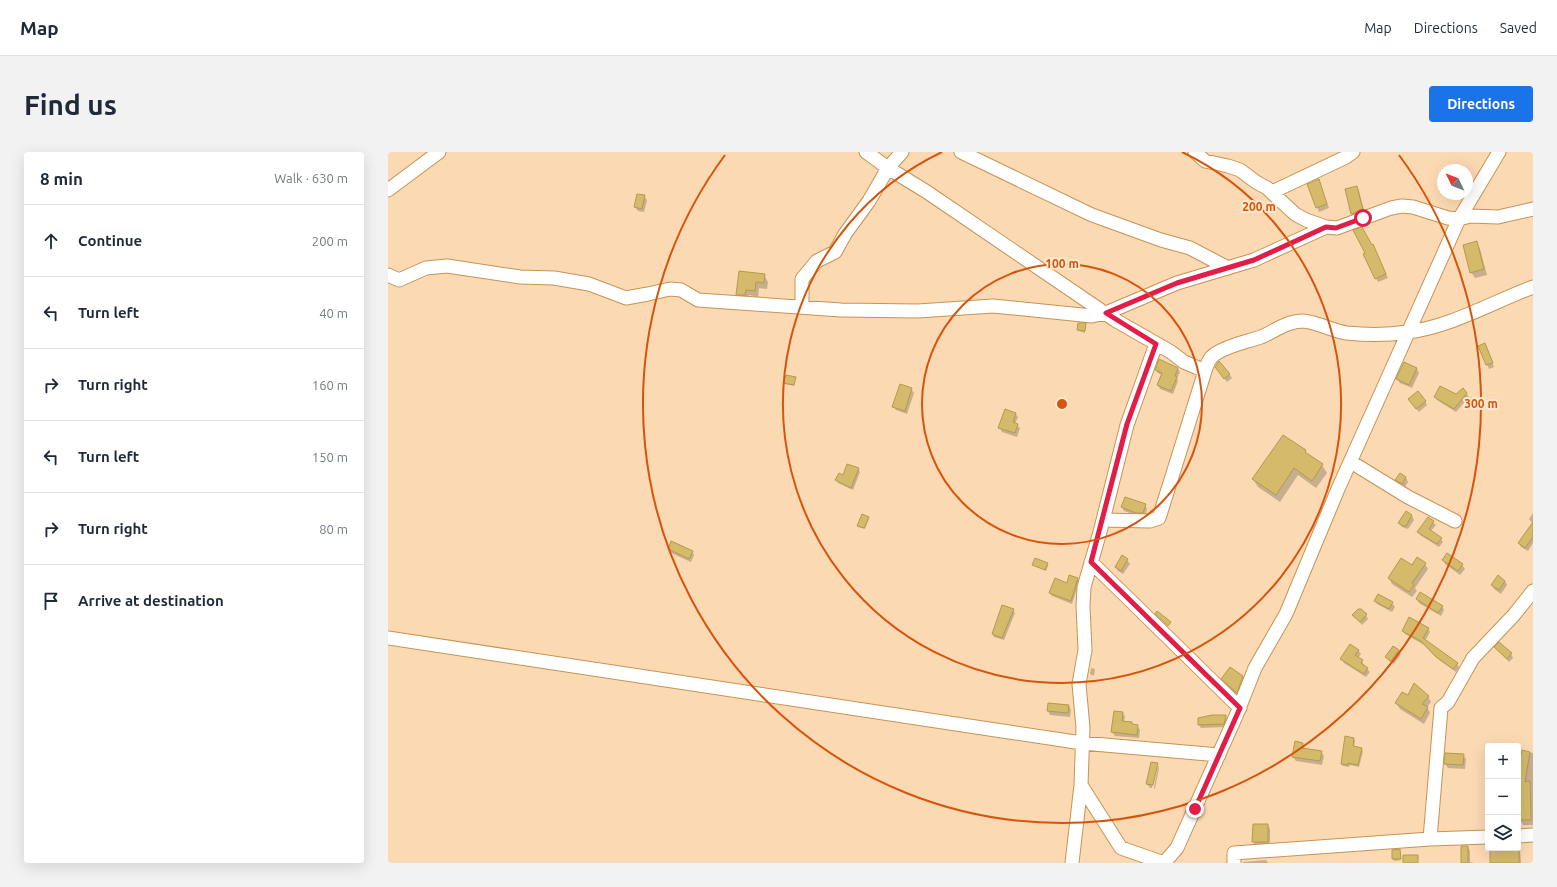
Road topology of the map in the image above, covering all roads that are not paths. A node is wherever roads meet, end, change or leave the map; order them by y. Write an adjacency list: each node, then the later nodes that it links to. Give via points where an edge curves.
1 (439, 152): 9 (street)
2 (866, 152): 8 (street)
3 (902, 152): 8 (street)
4 (961, 152): 14 (street, via 1092,215 1190,248)
5 (1196, 152): 10 (street, via 1205,161 1240,170)
6 (1353, 152): 10 (street)
7 (1499, 152): 12 (street)
8 (888, 168): 17 (street, via 835,252 817,261 802,279); 18 (street)
9 (388, 190)
10 (1272, 192): 13 (street, via 1295,214)
11 (1533, 209): 12 (street, via 1498,217 1470,216)
12 (1459, 219): 13 (street, via 1402,206 1336,228); 19 (street)
13 (1326, 227): 14 (street, via 1254,260)
14 (1228, 268): 18 (street, via 1177,283)
15 (388, 275): 17 (street, via 399,280 426,268 446,266 589,284 626,298 670,289 681,290 698,300)
16 (1533, 287): 19 (street, via 1461,317)
17 (802, 307): 18 (street, via 918,311 993,306 1092,316)
18 (1106, 313): 20 (street)
19 (1409, 332): 21 (street, via 1346,333 1308,322 1291,323 1215,354 1208,361); 22 (street)
20 (1156, 344): 21 (street, via 1184,362); 23 (street, via 1127,424)
21 (1205, 371): 23 (street, via 1159,518 1150,521)
22 (1351, 462): 24 (street, via 1408,497); 28 (street, via 1286,614 1255,668)
23 (1102, 520): 25 (street)
24 (1454, 521)
25 (1091, 562): 28 (street); 29 (street, via 1084,587 1085,650 1079,684)
26 (1533, 591): 35 (street, via 1473,658 1448,702 1441,708)
27 (388, 638): 29 (street)
28 (1240, 708): 30 (street)
29 (1082, 743): 30 (street); 31 (street)
30 (1219, 755): 37 (street, via 1178,848)
31 (1081, 785): 36 (street); 37 (street, via 1121,848)
32 (1533, 835): 33 (street)
33 (1521, 836)
34 (1485, 837): 35 (street)
35 (1430, 839): 38 (street, via 1234,853)
36 (1072, 863)
37 (1164, 863)
38 (1234, 863)

